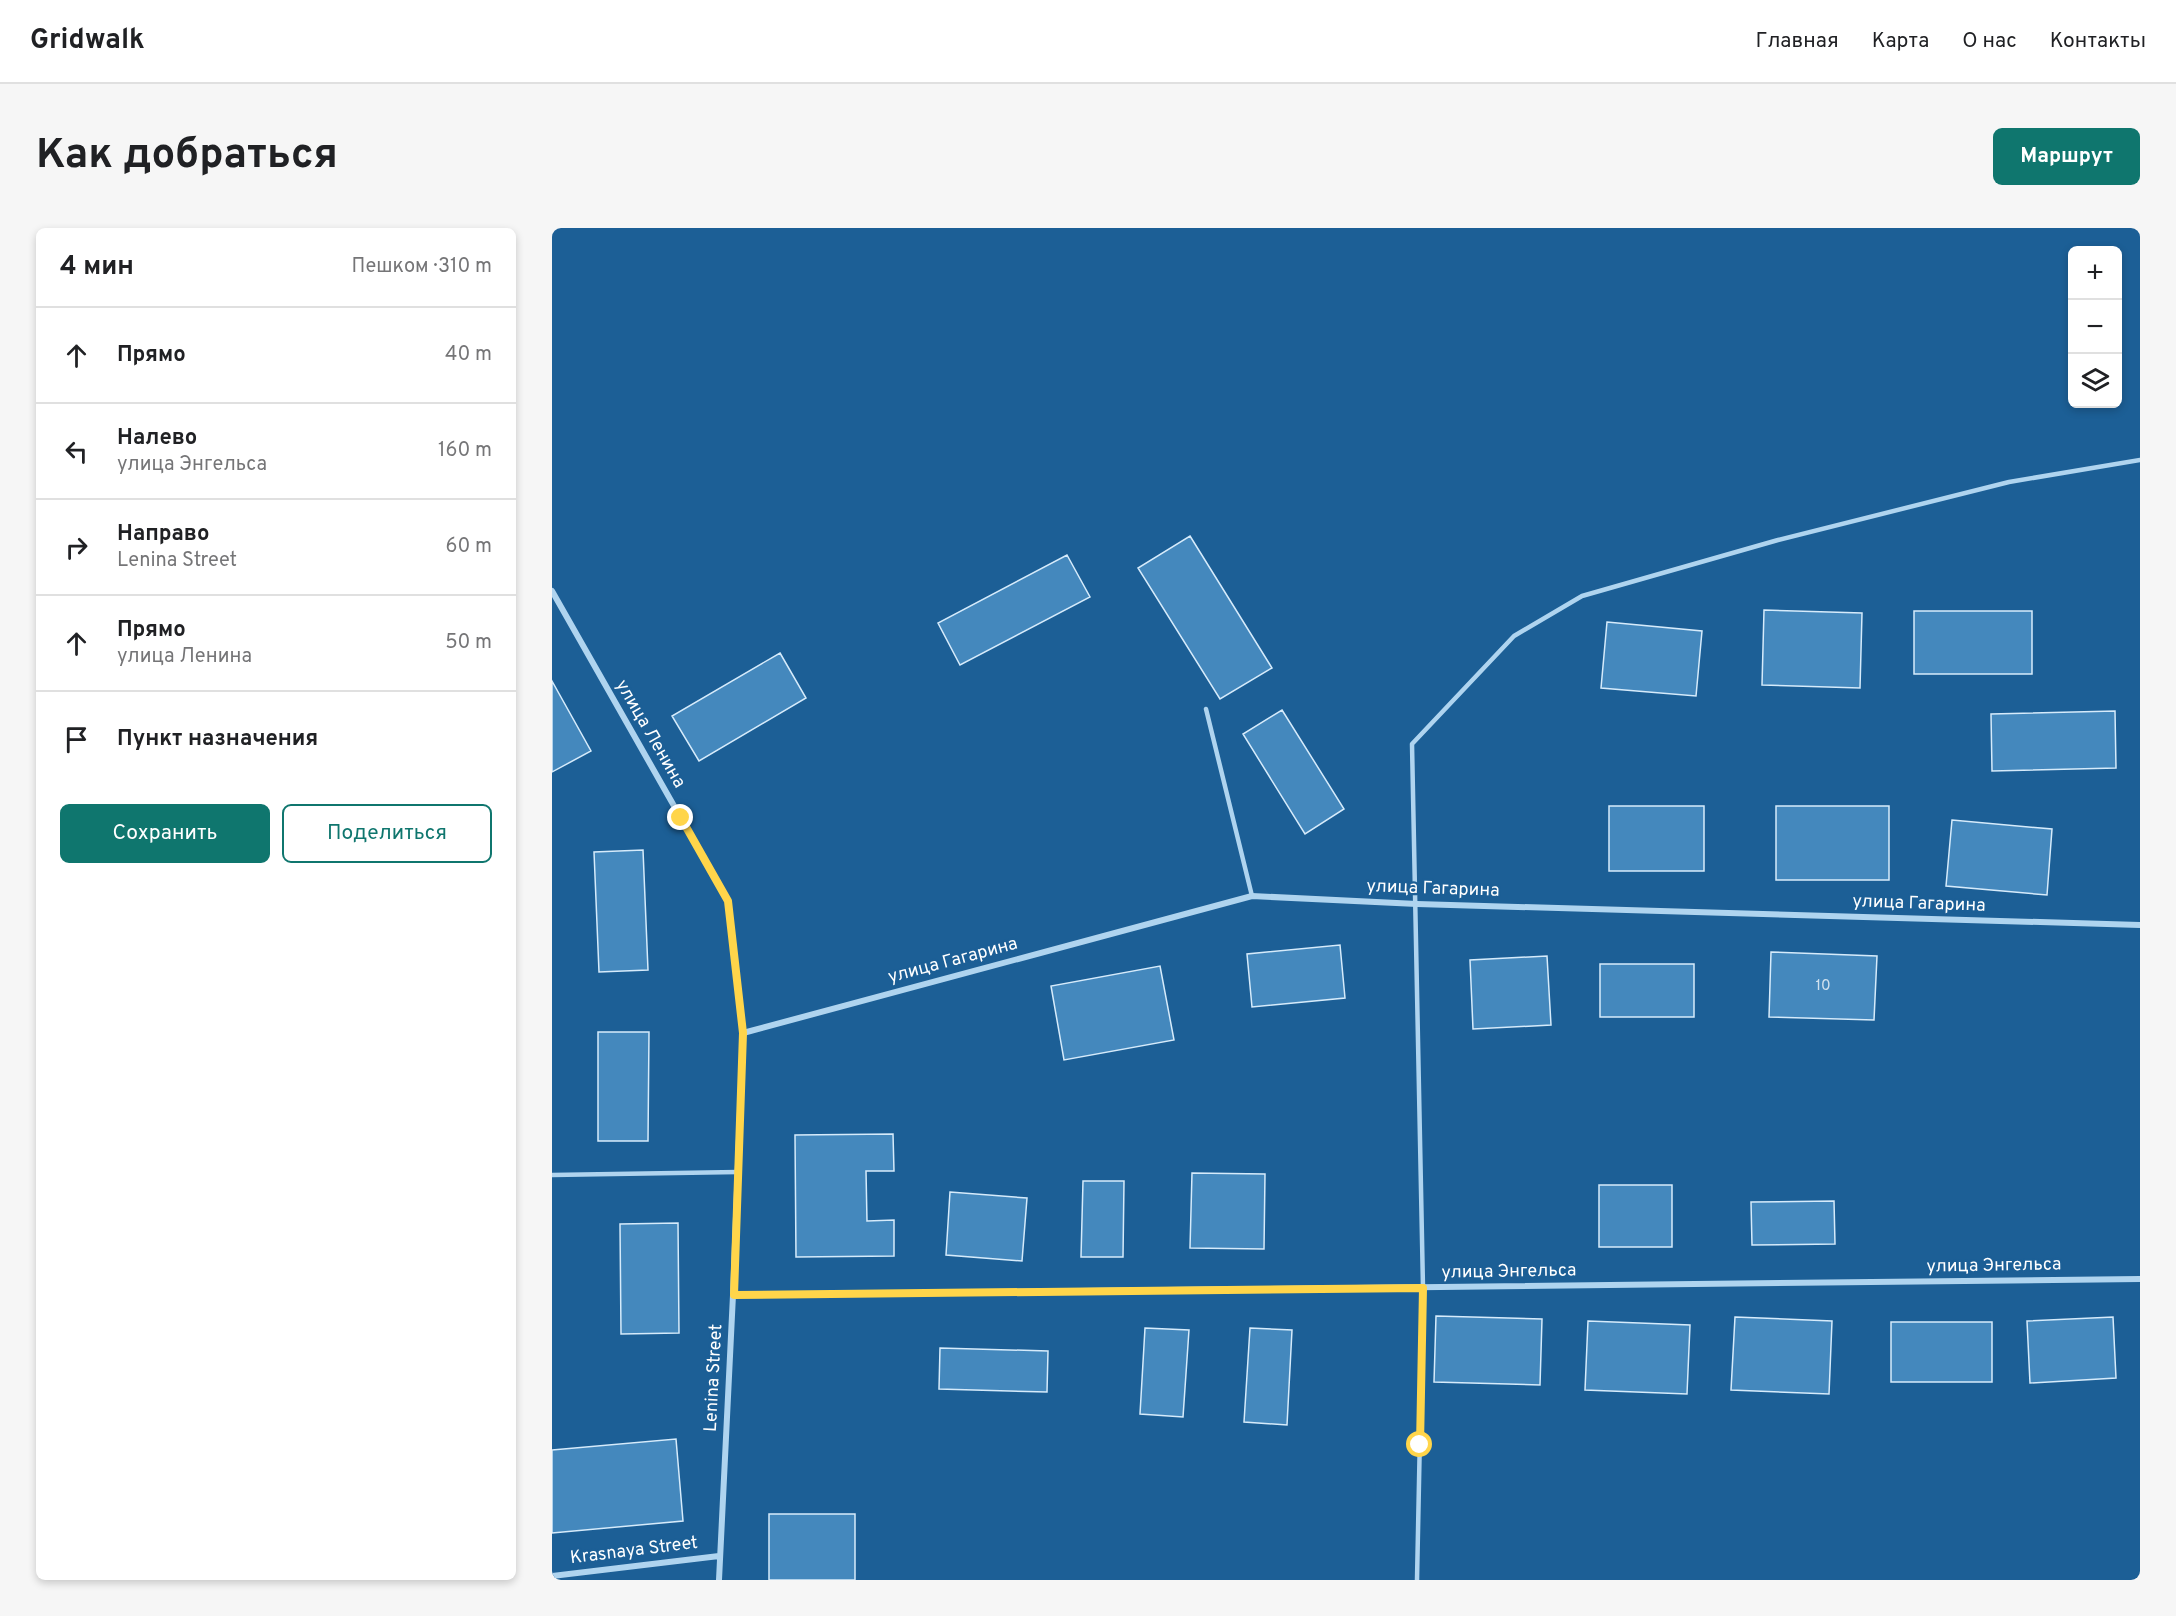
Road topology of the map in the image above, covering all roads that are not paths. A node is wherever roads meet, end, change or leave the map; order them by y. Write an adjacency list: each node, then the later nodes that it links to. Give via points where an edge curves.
1 (2140, 460): 5 (lane, via 2009,482 1778,540 1582,596 1514,636 1412,744)
2 (552, 591): 7 (street, улица Ленина, via 728,901)
3 (1206, 709): 4 (lane)
4 (1252, 896): 5 (street, улица Гагарина); 7 (street, улица Гагарина)
5 (1417, 904): 6 (street, улица Гагарина); 11 (lane)
6 (2140, 925)
7 (743, 1033): 8 (street, Lenina Street)
8 (738, 1172): 9 (lane); 12 (street, Lenina Street)
9 (552, 1175)
10 (2140, 1279): 11 (street, улица Энгельса)
11 (1423, 1288): 12 (street, улица Энгельса); 16 (lane)
12 (734, 1295): 13 (street, Lenina Street)
13 (719, 1556): 14 (street, Krasnaya Street); 15 (street, Lenina Street)
14 (552, 1576)
15 (719, 1580)
16 (1417, 1580)

